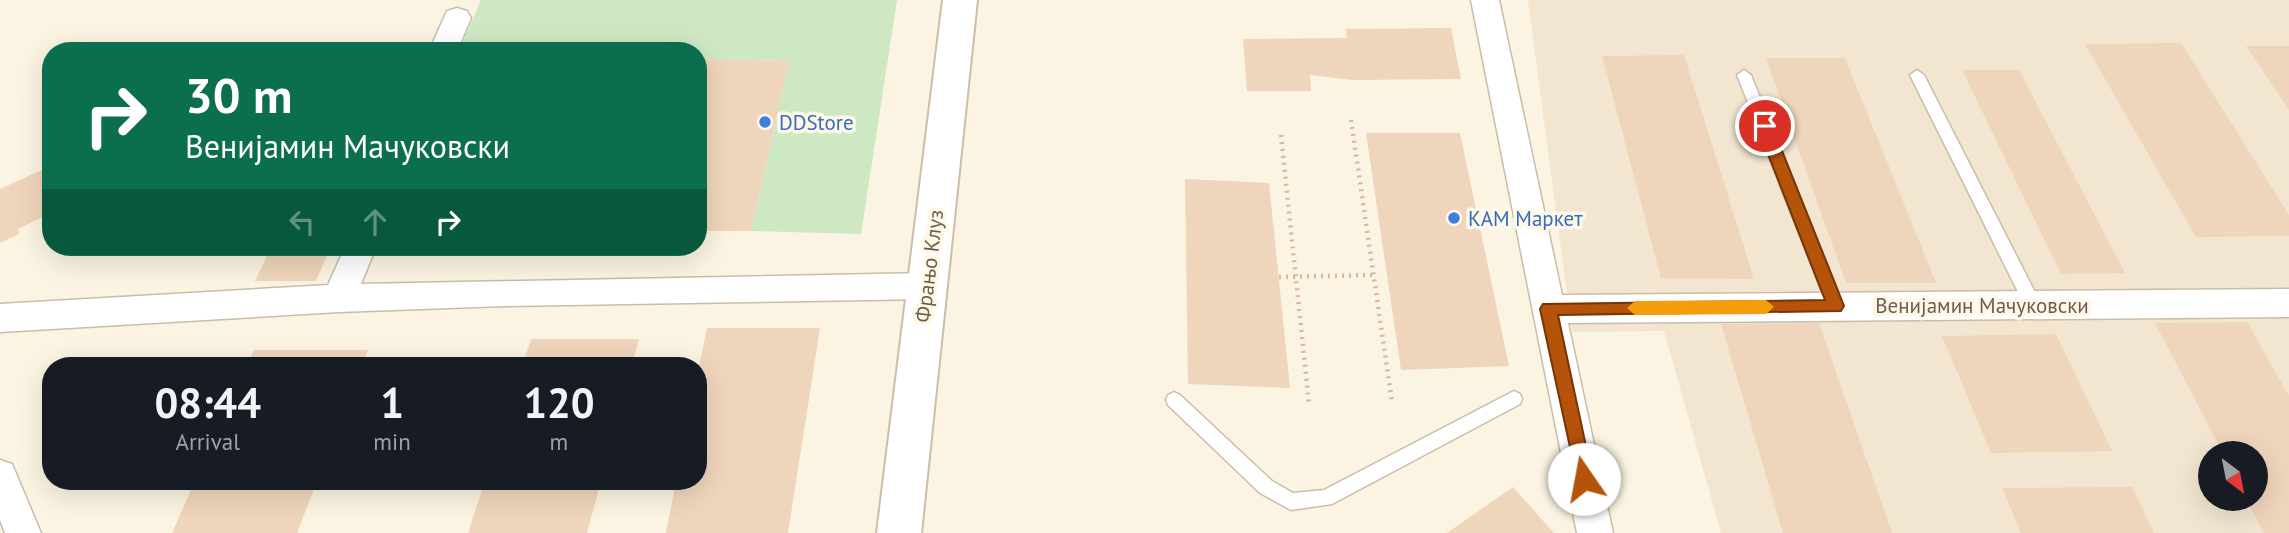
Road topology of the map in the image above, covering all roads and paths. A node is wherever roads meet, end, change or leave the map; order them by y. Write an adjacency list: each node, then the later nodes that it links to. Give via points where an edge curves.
1 (960, 0): 13 (street, Фрањо Клуз)
2 (1485, 0): 18 (street)
3 (457, 18): 4 (street)
4 (447, 42)
5 (1744, 75): 17 (lane)
6 (1917, 75): 16 (lane)
7 (1351, 120): 10 (path)
8 (1280, 135): 12 (path)
9 (356, 256): 14 (street)
10 (1373, 275): 12 (path); 22 (path)
11 (1279, 277): 12 (path)
12 (1295, 277): 23 (path)
13 (927, 286): 14 (street); 26 (street, Фрањо Клуз)
14 (339, 298): 19 (street)
15 (2289, 303): 16 (street, Венијамин Мачуковски)
16 (2033, 305): 17 (street, Венијамин Мачуковски)
17 (1836, 306): 18 (street, Венијамин Мачуковски)
18 (1549, 309): 27 (street)
19 (0, 318)
20 (1514, 399): 21 (lane, via 1326,498 1291,502 1249,472)
21 (1174, 400)
22 (1392, 402)
23 (1309, 404)
24 (0, 476): 25 (street)
25 (23, 533)
26 (900, 533)
27 (1595, 533)

